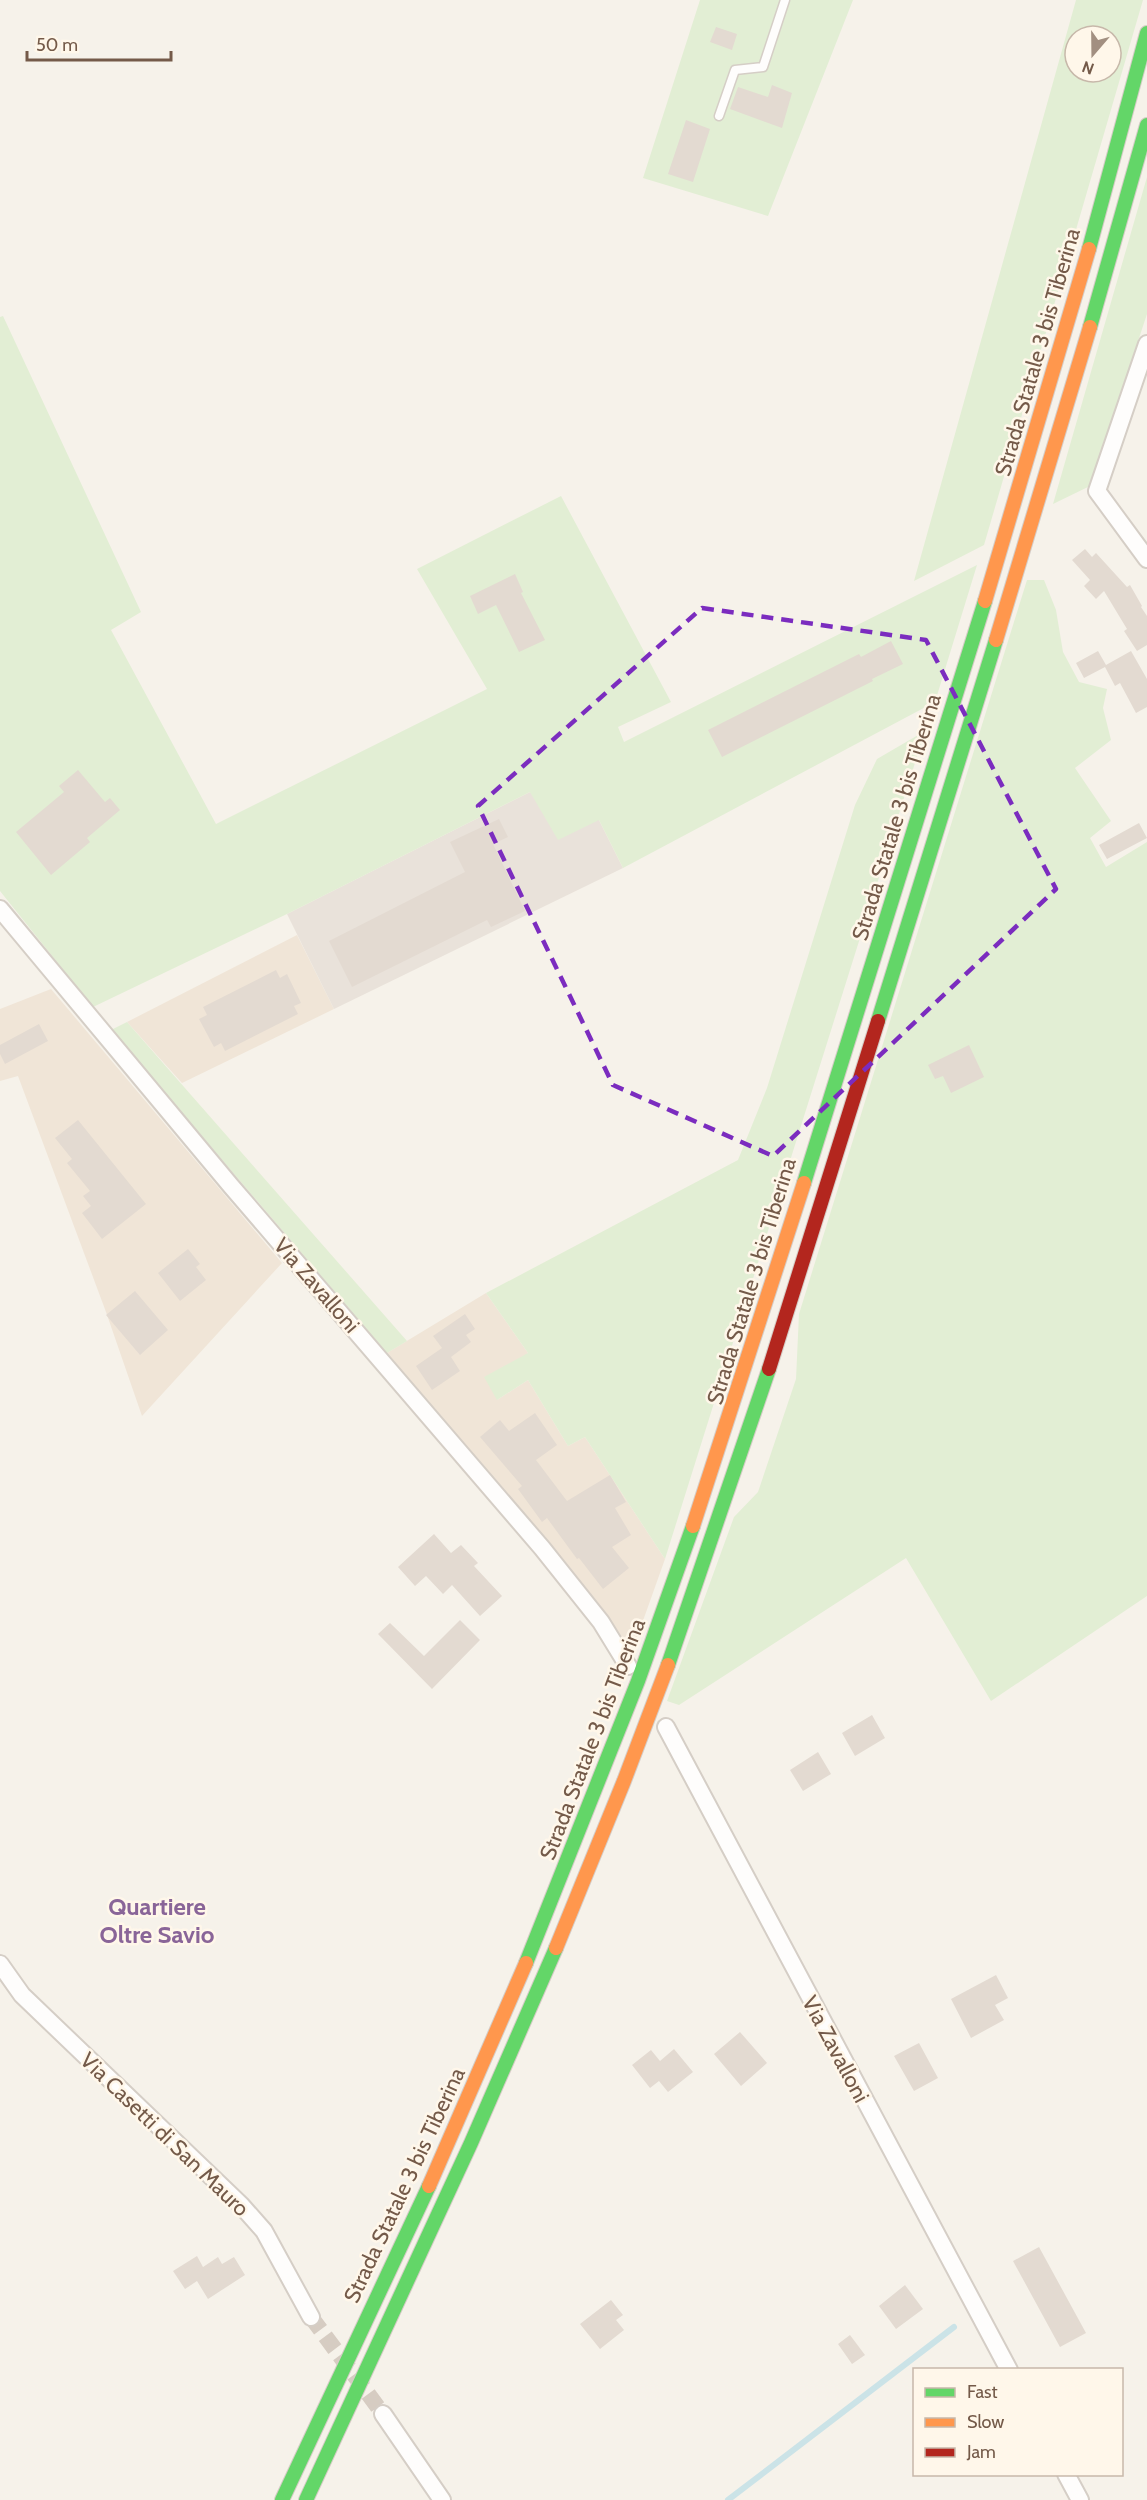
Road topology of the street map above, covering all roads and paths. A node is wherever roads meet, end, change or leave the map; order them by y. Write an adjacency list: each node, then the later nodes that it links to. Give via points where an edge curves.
1 (785, 0): 3 (lane, via 763,67 735,70)
2 (1147, 33): 15 (highway, Strada Statale 3 bis Tiberina, via 1109,184 930,779 730,1420 659,1624 521,1974 443,2154)
3 (719, 116)
4 (1147, 125): 16 (highway, Strada Statale 3 bis Tiberina, via 1057,440 815,1225 680,1635 542,1984)
5 (1147, 344): 6 (street, via 1097,491)
6 (1147, 559)
7 (0, 909): 8 (street, Via Zavalloni, via 231,1186 542,1548 601,1622)
8 (628, 1666)
9 (666, 1727): 12 (street, Via Zavalloni)
10 (0, 1964): 11 (street, Via Casetti di San Mauro, via 22,1995 264,2231)
11 (311, 2317)
12 (1008, 2368)
13 (383, 2414): 17 (street)
14 (1067, 2476): 18 (street)
15 (282, 2500)
16 (306, 2500)
17 (442, 2500)
18 (1080, 2500)

